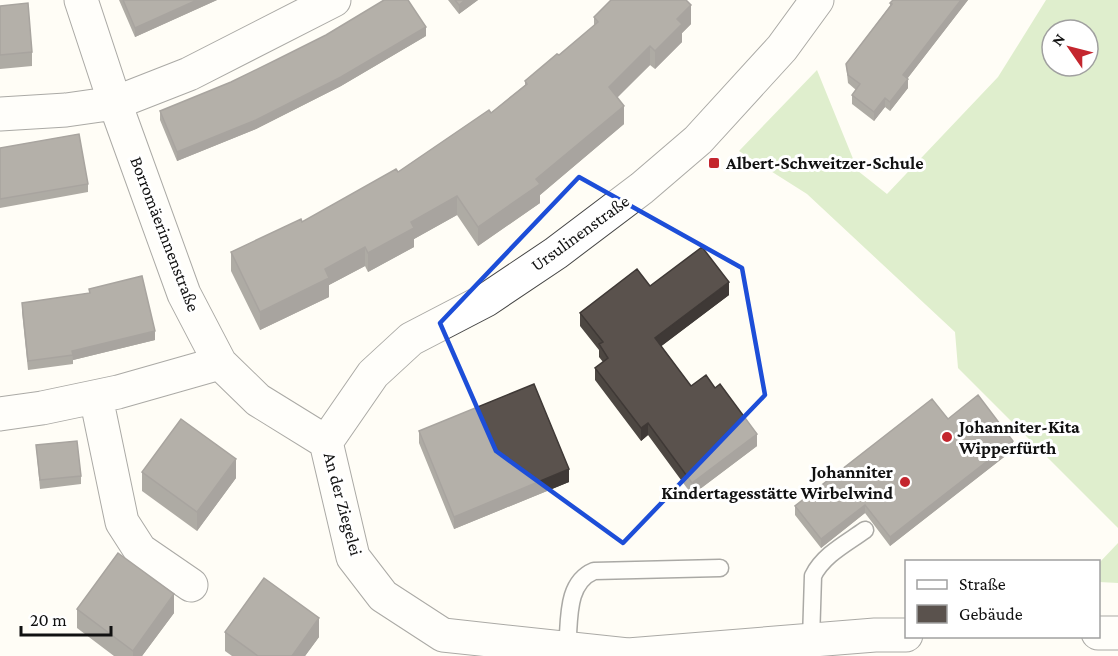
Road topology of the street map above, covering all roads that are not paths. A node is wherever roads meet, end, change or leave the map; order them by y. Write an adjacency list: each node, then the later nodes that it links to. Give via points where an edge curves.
1 (81, 0): 4 (street, Borromäerinnenstraße)
2 (334, 0): 4 (street, via 189,74)
3 (818, 0): 9 (street, Ursulinenstraße, via 782,48 698,140 556,253 486,300 411,339 373,374)
4 (115, 103): 5 (street); 6 (street, Borromäerinnenstraße, via 184,294)
5 (0, 114)
6 (219, 363): 7 (street); 9 (street, Borromäerinnenstraße, via 258,400)
7 (96, 396): 8 (street); 12 (street, via 122,522 140,550)
8 (0, 414)
9 (326, 442): 17 (street, An der Ziegelei, via 353,557 383,596 443,635)
10 (865, 530): 16 (lane, via 825,560 813,576)
11 (720, 568): 17 (lane, via 594,571 585,575 573,593)
12 (191, 585)
13 (1100, 633): 14 (street)
14 (1118, 633)
15 (905, 635): 16 (street, An der Ziegelei)
16 (811, 640): 17 (street, An der Ziegelei, via 628,655)
17 (567, 648)

